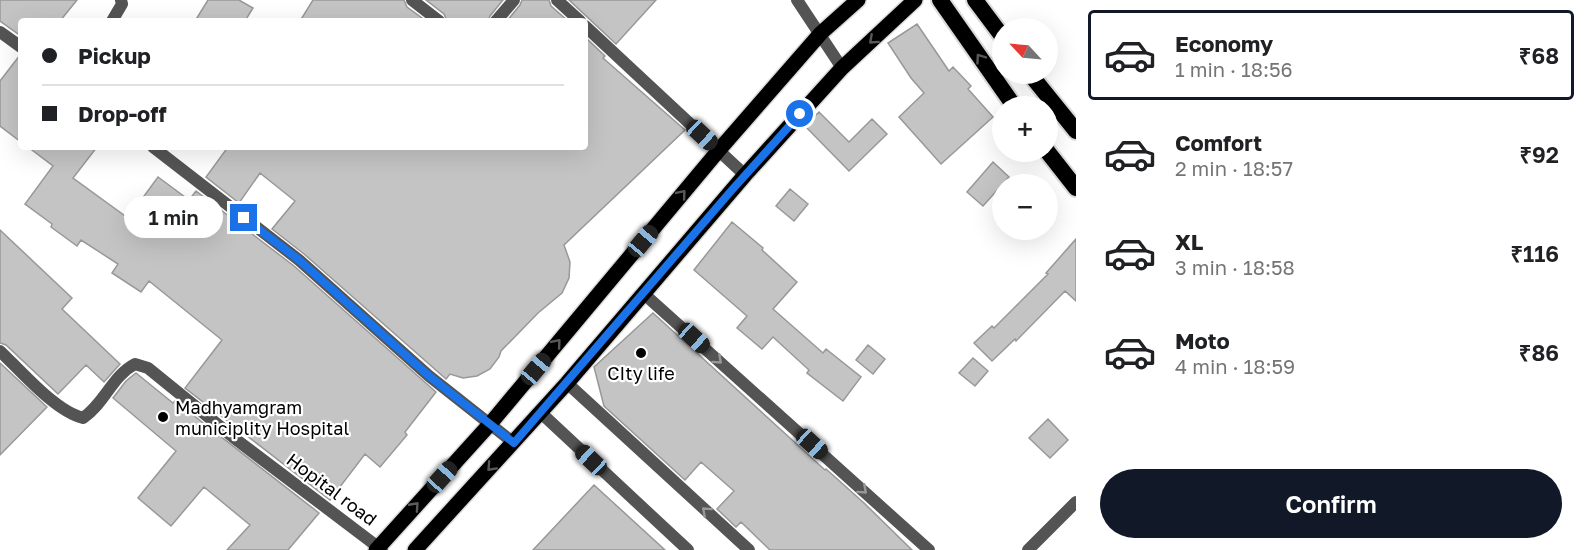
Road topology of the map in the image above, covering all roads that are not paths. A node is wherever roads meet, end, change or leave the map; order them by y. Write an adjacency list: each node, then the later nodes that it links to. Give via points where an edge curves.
1 (121, 0): 10 (street)
2 (412, 0): 11 (street)
3 (514, 0): 12 (street)
4 (557, 0): 13 (street)
5 (797, 0): 17 (street)
6 (858, 0): 17 (main road)
7 (915, 0): 19 (main road, one-way to 19)
8 (940, 0): 21 (highway, one-way to 8)
9 (975, 0): 14 (highway)
10 (114, 18)
11 (435, 18)
12 (499, 18)
13 (577, 18)
14 (992, 23)
15 (588, 29): 24 (street)
16 (0, 32): 18 (street)
17 (821, 33): 19 (street); 24 (main road)
18 (18, 45)
19 (842, 68): 26 (main road)
20 (1038, 84): 22 (highway)
21 (1007, 96)
22 (1076, 131)
23 (157, 150): 32 (street, via 299,260 429,376)
24 (719, 150): 26 (street); 32 (main road, one-way to 24)
25 (1056, 162): 27 (highway)
26 (745, 175): 28 (main road)
27 (1076, 188)
28 (643, 293): 30 (main road); 39 (street, one-way to 39)
29 (0, 351): 35 (street, Hopital road, via 56,404 83,418 95,410 125,369 135,364 148,368)
30 (567, 383): 31 (main road); 38 (street, one-way to 30)
31 (540, 412): 33 (main road); 37 (street)
32 (490, 424): 33 (street); 35 (main road, one-way to 32)
33 (514, 443): 36 (main road, one-way to 36)
34 (1076, 502): 40 (street)
35 (379, 549)
36 (415, 550)
37 (688, 550)
38 (749, 550)
39 (929, 550)
40 (1028, 550)

